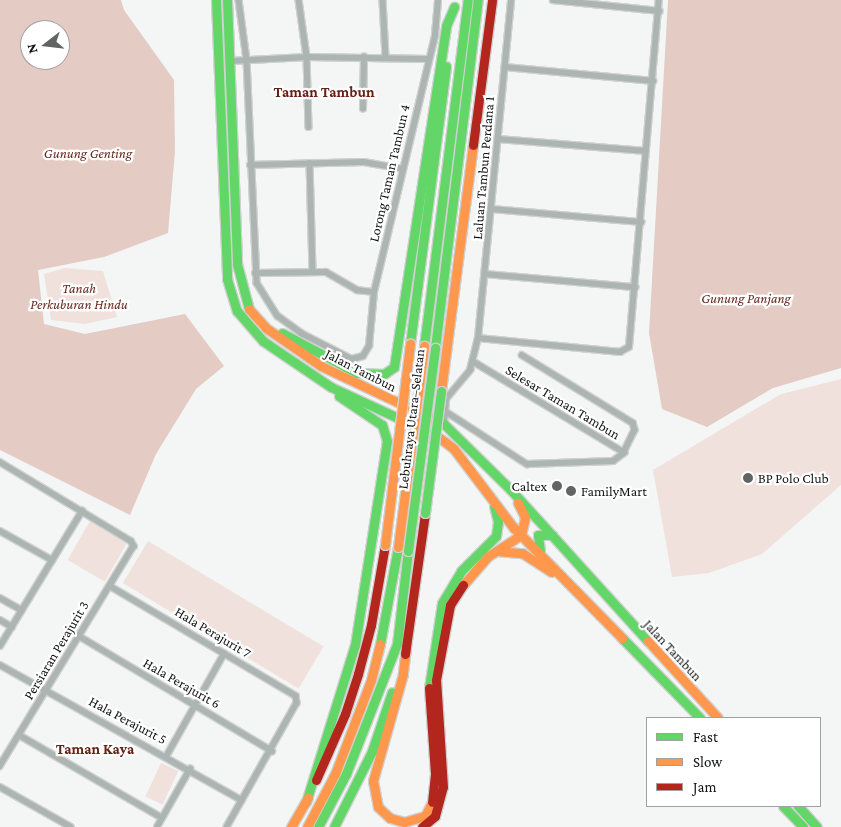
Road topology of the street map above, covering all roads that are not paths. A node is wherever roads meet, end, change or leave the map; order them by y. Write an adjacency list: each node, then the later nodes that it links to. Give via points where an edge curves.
1 (216, 0): 41 (main road, Jalan Tambun, via 229,289 244,324 263,341)
2 (227, 0): 20 (main road, Jalan Tambun)
3 (239, 0): 19 (street)
4 (299, 0): 15 (street)
5 (383, 0): 17 (street)
6 (438, 0): 18 (street, Lorong Taman Tambun 4, via 435,35)
7 (468, 0): 88 (main road, Lebuhraya Utara–Selatan, bridge, via 398,547 371,680 335,774)
8 (478, 0): 89 (main road, Lebuhraya Utara–Selatan, bridge, via 397,644 346,774)
9 (492, 0): 63 (main road, bridge)
10 (511, 0): 21 (street, Laluan Tambun Perdana 1)
11 (553, 0): 14 (street)
12 (659, 0): 14 (street)
13 (454, 4): 37 (main road, via 446,26 394,367 384,374 357,373 280,332); 80 (main road, bridge, via 385,545 358,674 332,748)
14 (659, 11): 22 (street)
15 (307, 57): 16 (street); 19 (street); 24 (street)
16 (364, 57): 17 (street); 23 (street)
17 (386, 57): 18 (street)
18 (428, 59): 29 (street, Lorong Taman Tambun 4)
19 (247, 60): 20 (street); 28 (street)
20 (231, 61): 37 (main road, Jalan Tambun, via 236,264 245,302)
21 (505, 67): 22 (street); 25 (street, Laluan Tambun Perdana 1)
22 (653, 80): 26 (street)
23 (364, 109)
24 (309, 127)
25 (498, 139): 26 (street); 30 (street, Laluan Tambun Perdana 1)
26 (646, 151): 31 (street)
27 (310, 163): 28 (street); 29 (street, via 372,162); 32 (street)
28 (250, 165): 33 (street)
29 (402, 169): 36 (street, Lorong Taman Tambun 4)
30 (492, 209): 31 (street); 34 (street, Laluan Tambun Perdana 1)
31 (641, 222): 35 (street)
32 (313, 272): 33 (street); 36 (street, via 326,272 357,290)
33 (255, 273): 36 (street, Lorong Taman Tambun 4, via 267,304 293,328 347,358 360,358 366,353)
34 (485, 274): 35 (street); 38 (street, Laluan Tambun Perdana 1)
35 (635, 287): 38 (street, via 629,347 620,352)
36 (374, 292)
37 (266, 328): 43 (main road, Jalan Tambun, via 347,380)
38 (478, 338): 40 (street, Laluan Tambun Perdana 1)
39 (522, 355): 44 (street, via 633,423 636,428)
40 (472, 362): 42 (street, Laluan Tambun Perdana 1, via 470,370 446,399); 44 (street, Selesar Taman Tambun)
41 (331, 387): 47 (main road, Jalan Tambun, via 439,436 467,462); 80 (main road, via 340,397 382,425 387,441 355,645)
42 (445, 411): 43 (street, Laluan Tambun Perdana 1); 44 (street, Selesar Taman Tambun, via 527,464 613,461)
43 (444, 424): 46 (main road, Jalan Tambun)
44 (624, 454)
45 (0, 462): 48 (street)
46 (511, 490): 50 (main road, via 525,517); 51 (main road, Jalan Tambun)
47 (489, 493): 50 (main road, Jalan Tambun); 63 (main road, via 497,515 496,536 448,589 432,652 427,706 435,774 432,803 425,816 404,822 390,818 378,807 373,781 403,674)
48 (82, 511): 53 (street); 55 (street, Persiaran Perajurit 3, via 131,541 133,547)
49 (0, 531): 53 (street)
50 (521, 535): 52 (main road); 54 (main road, Jalan Tambun)
51 (552, 535): 54 (main road, via 544,533 536,538); 65 (main road, Jalan Tambun)
52 (495, 552): 56 (main road, via 522,553); 91 (main road, via 468,576 448,614 436,680 443,787 435,816)
53 (52, 560): 58 (street)
54 (546, 561): 56 (main road, Jalan Tambun)
55 (110, 586): 61 (street, Persiaran Perajurit 3); 64 (street, Hala Perajurit 7)
56 (581, 594): 69 (main road, Jalan Tambun)
57 (0, 598): 58 (street)
58 (22, 610): 60 (street)
59 (0, 620): 60 (street)
60 (12, 627): 62 (street)
61 (78, 636): 67 (street, Persiaran Perajurit 3); 68 (street, Hala Perajurit 6)
62 (0, 646)
63 (406, 648): 90 (main road, via 372,751)
64 (224, 654): 68 (street); 73 (street, Hala Perajurit 7, via 296,696 298,703)
65 (667, 663): 69 (main road, via 672,676 690,696); 71 (main road, Jalan Tambun)
66 (0, 665): 67 (street, Hala Perajurit 5)
67 (45, 691): 72 (street, Persiaran Perajurit 3); 75 (street, Hala Perajurit 5)
68 (196, 705): 73 (street, Hala Perajurit 6); 75 (street)
69 (696, 713): 70 (main road, Jalan Tambun)
70 (708, 717)
71 (717, 717)
72 (19, 735): 74 (street, Persiaran Perajurit 3); 83 (street)
73 (272, 750): 79 (street)
74 (3, 755): 76 (street, Persiaran Perajurit 3)
75 (166, 755): 77 (street, Hala Perajurit 5)
76 (0, 766)
77 (190, 769): 79 (street, Hala Perajurit 5); 83 (street)
78 (0, 787): 84 (street)
79 (242, 800): 86 (street)
80 (306, 802): 87 (main road)
81 (784, 807): 92 (main road)
82 (799, 807): 93 (main road)
83 (162, 818): 85 (street)
84 (72, 827)
85 (157, 827)
86 (227, 827)
87 (291, 827)
88 (307, 827)
89 (318, 827)
90 (334, 827)
91 (422, 827)
92 (803, 827)
93 (817, 827)

